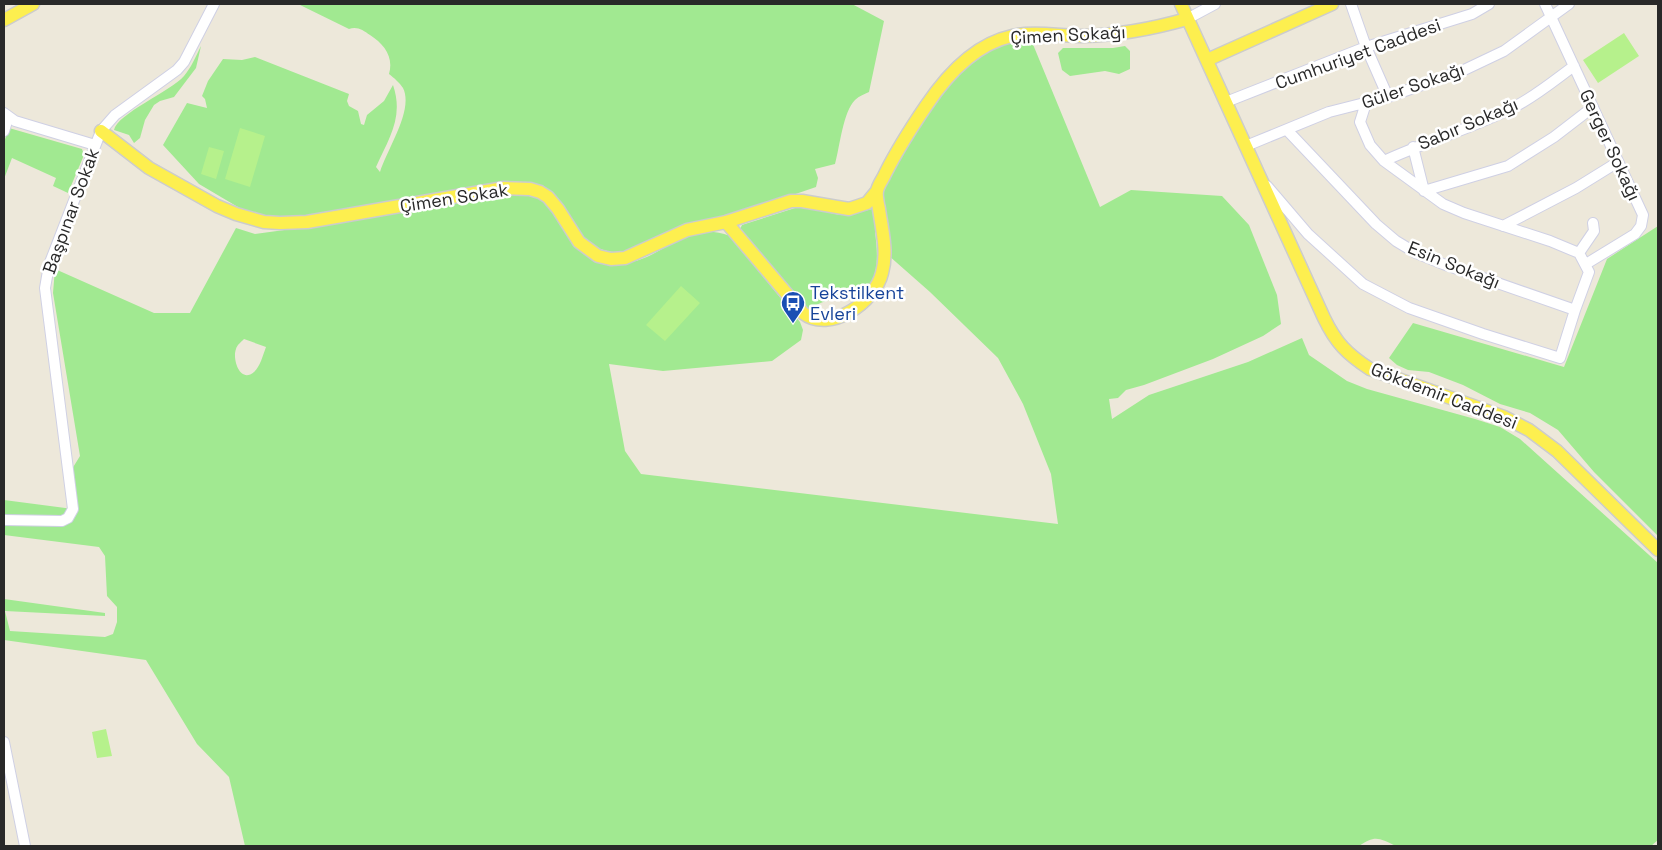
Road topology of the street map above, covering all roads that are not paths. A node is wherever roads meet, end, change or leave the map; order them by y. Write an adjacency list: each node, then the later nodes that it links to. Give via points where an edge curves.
1 (33, 4): 12 (main road)
2 (214, 4): 23 (street, Başpınar Sokak, via 177,70 115,115)
3 (1181, 4): 11 (main road, Gökdemir Caddesi)
4 (1215, 4): 11 (street, Çimen Sokağı)
5 (1332, 4): 14 (main road)
6 (1350, 4): 13 (street)
7 (1489, 4): 13 (street, Cumhuriyet Caddesi, via 1472,14)
8 (1544, 4): 10 (street, Gerger Sokağı)
9 (1569, 4): 10 (street, Güler Sokağı)
10 (1551, 18): 15 (street, Gerger Sokağı); 16 (street, Güler Sokağı, via 1504,51)
11 (1187, 19): 14 (main road, Gökdemir Caddesi); 31 (main road, Çimen Sokağı, via 1116,34 1012,35 985,46 972,54 928,104)
12 (4, 20)
13 (1366, 47): 16 (street); 17 (street, Cumhuriyet Caddesi)
14 (1207, 60): 17 (main road, Gökdemir Caddesi)
15 (1574, 66): 19 (street, Gerger Sokağı); 26 (street, Sabır Sokağı, via 1518,105)
16 (1388, 97): 18 (street, Güler Sokağı)
17 (1226, 102): 25 (main road, Gökdemir Caddesi)
18 (1366, 103): 21 (street, Güler Sokağı, via 1330,112); 27 (street, via 1360,122 1370,145)
19 (1593, 106): 28 (street, Gerger Sokağı); 30 (street, via 1554,137 1508,166)
20 (6, 116): 22 (street); 24 (street)
21 (1287, 130): 25 (street, Güler Sokağı); 37 (street, Esin Sokağı, via 1396,242 1444,264)
22 (4, 131)
23 (101, 131): 24 (street, Başpınar Sokak); 32 (main road, Çimen Sokak, via 137,160 188,190 236,214 264,222 314,222 504,188 530,189 548,198 579,242 598,256 611,259 624,258 687,230)
24 (95, 145): 38 (street, Başpınar Sokak, via 49,265 45,288 73,509 62,521)
25 (1246, 146): 29 (main road, Gökdemir Caddesi)
26 (1413, 147): 27 (street, Sabır Sokağı); 30 (street)
27 (1384, 160): 30 (street)
28 (1618, 162): 34 (street); 36 (street, Gerger Sokağı, via 1643,215 1641,226 1635,234)
29 (1263, 182): 37 (street, Gökdemir Caddesi, via 1308,234 1363,284 1409,308 1560,358); 39 (main road, Gökdemir Caddesi, via 1324,318 1342,348 1370,369 1496,414 1529,430 1557,451)
30 (1424, 191): 34 (street, via 1443,204)
31 (876, 192): 32 (main road, Çimen Sokak, via 867,203 858,207 840,208 791,201); 32 (main road, via 885,248 882,273 866,301 854,310 829,319 809,318 796,307)
32 (726, 222)
33 (1594, 223): 35 (street, via 1594,231)
34 (1503, 226): 35 (street)
35 (1579, 253): 36 (street)
36 (1586, 264): 37 (street, Gökdemir Caddesi, via 1589,272)
37 (1575, 310)
38 (4, 520)
39 (1658, 550)
40 (4, 742): 41 (street)
41 (25, 846)

